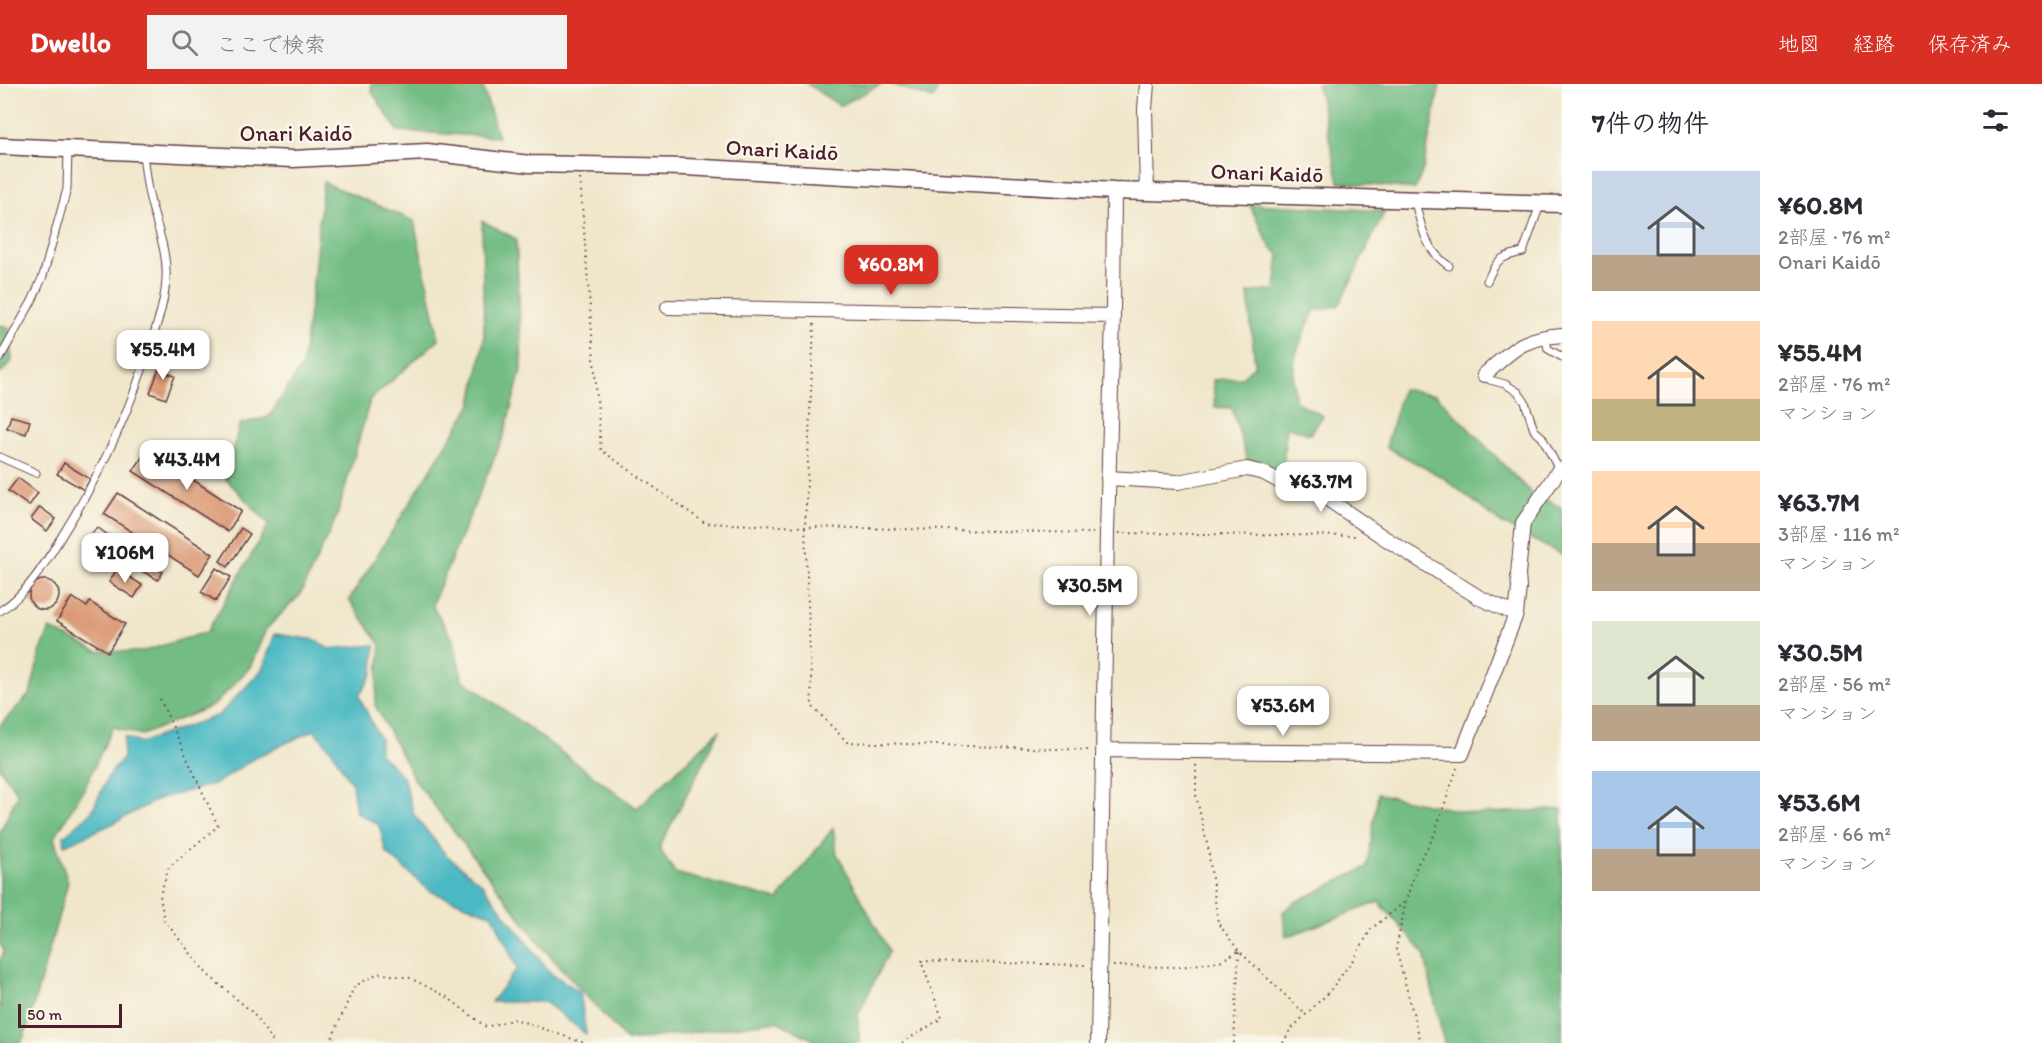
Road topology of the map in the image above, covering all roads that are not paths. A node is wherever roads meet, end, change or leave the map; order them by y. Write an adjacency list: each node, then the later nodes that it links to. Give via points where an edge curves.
1 (1147, 84): 6 (street)
2 (0, 146): 3 (street, Onari Kaidō)
3 (68, 149): 4 (street, Onari Kaidō); 17 (lane, via 67,189 43,276)
4 (142, 152): 5 (street, Onari Kaidō, via 293,159 427,152 530,164 686,167); 23 (lane, via 166,260 156,329 116,440 84,501 24,590)
5 (1114, 191): 6 (street, Onari Kaidō); 13 (street)
6 (1147, 192): 7 (street, Onari Kaidō)
7 (1415, 201): 8 (street, Onari Kaidō); 10 (lane, via 1431,250)
8 (1540, 204): 9 (street, Onari Kaidō); 11 (lane, via 1523,252 1496,262)
9 (1562, 204)
10 (1449, 266)
11 (1488, 281)
12 (668, 307): 13 (street)
13 (1113, 316): 22 (street)
14 (1562, 334): 15 (street)
15 (1545, 336): 16 (lane, via 1548,349); 18 (street, via 1516,347)
16 (1562, 357)
17 (0, 358)
18 (1484, 375): 20 (lane, via 1518,392 1534,430)
19 (0, 457): 21 (lane)
20 (1561, 470): 24 (street, via 1523,523)
21 (36, 473)
22 (1108, 478): 24 (street, via 1178,482 1247,469 1288,486 1313,489 1480,598); 25 (street)
23 (0, 611)
24 (1515, 614): 25 (street, via 1462,754)
25 (1104, 750): 26 (street)
26 (1098, 1043)

